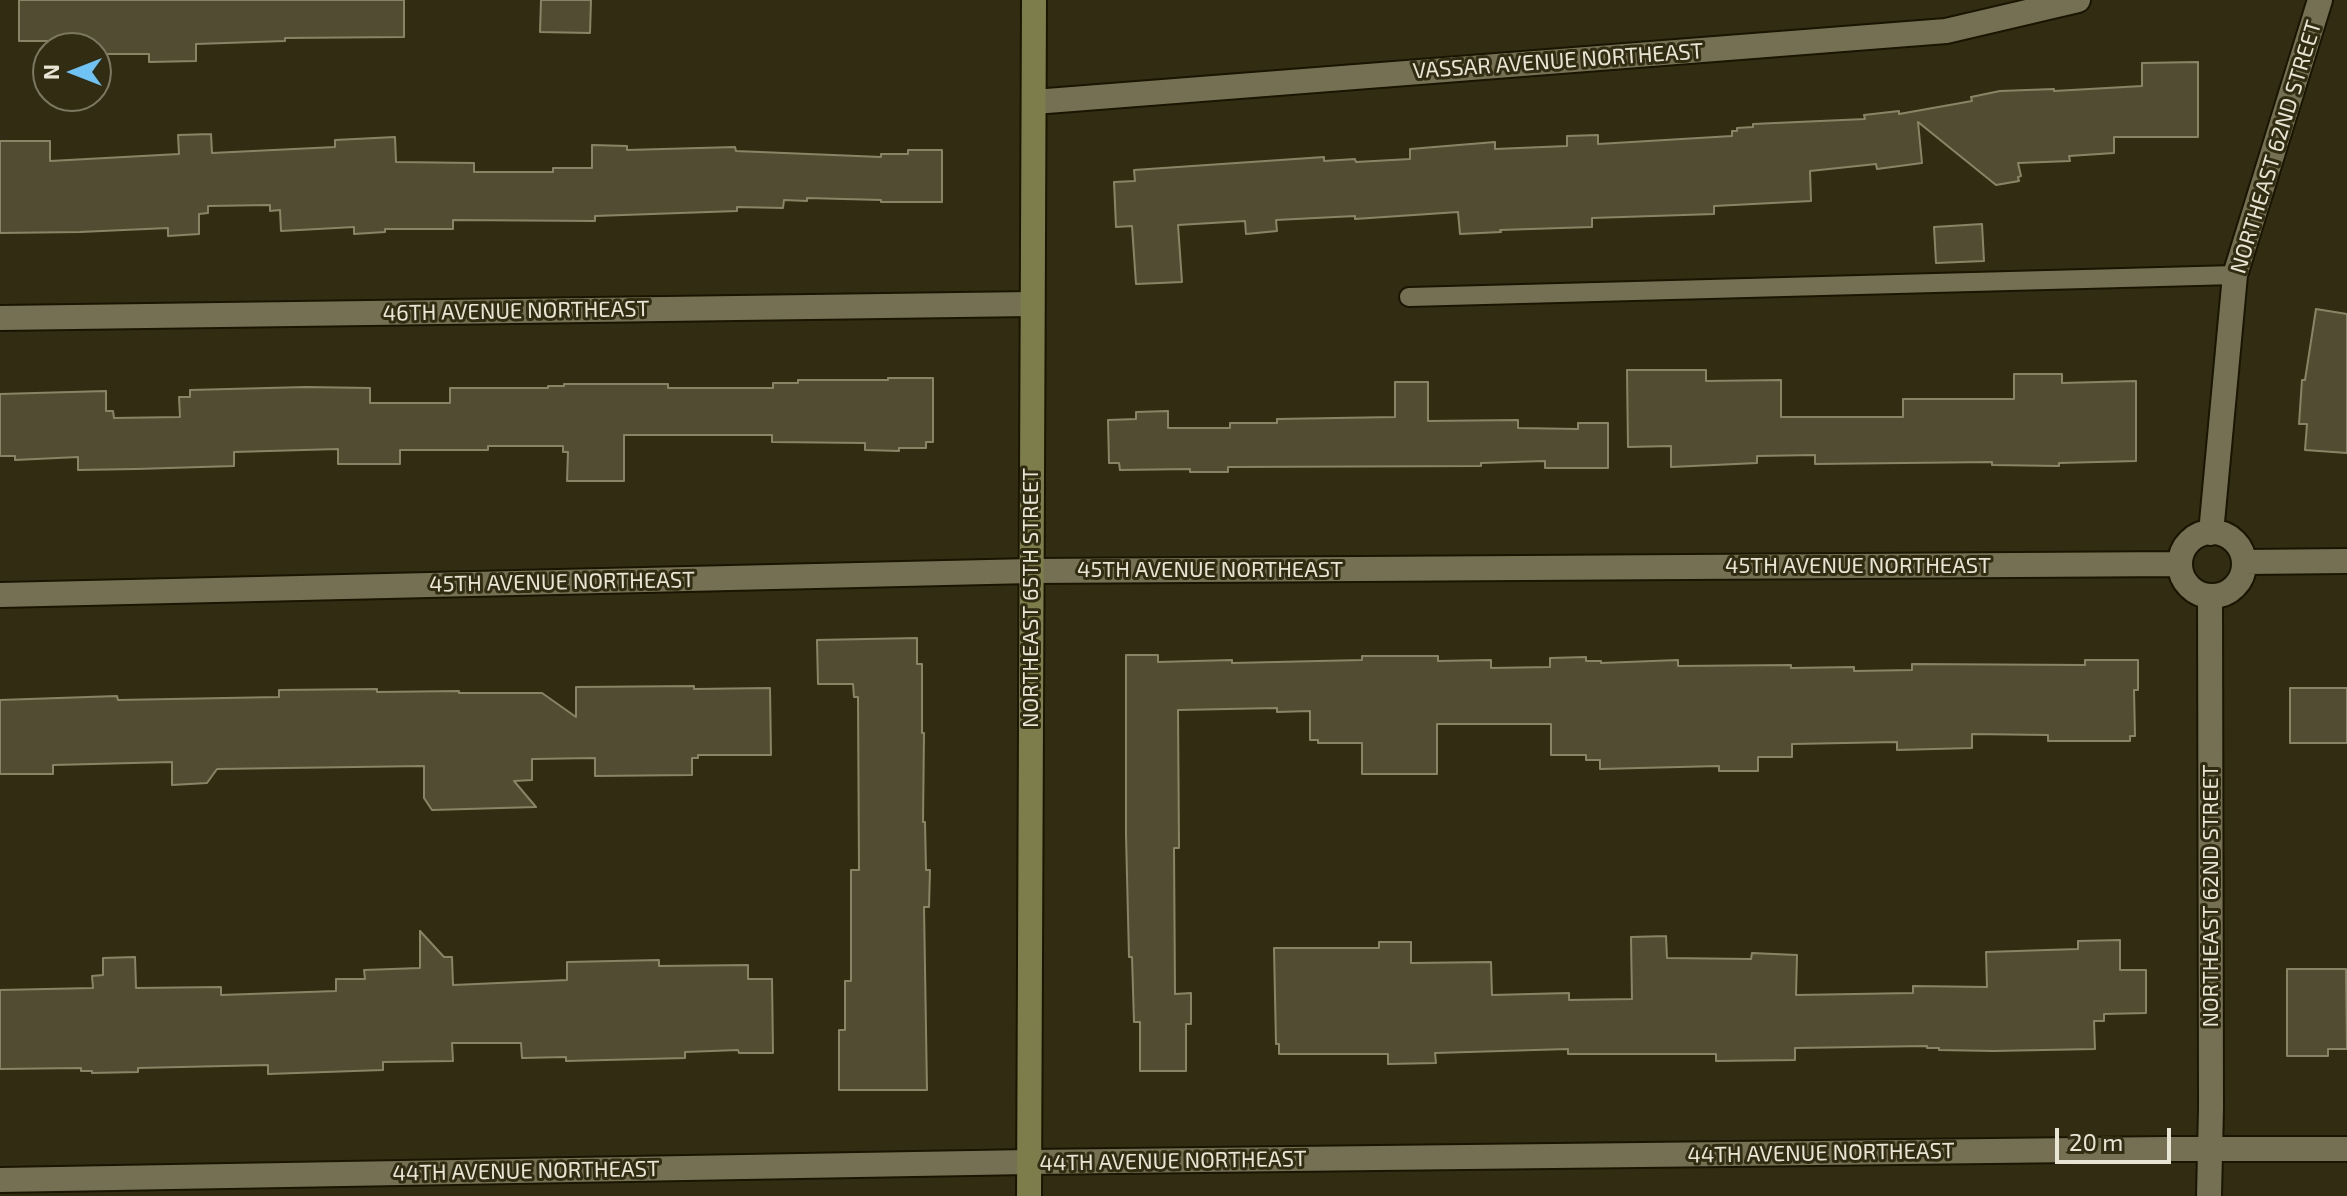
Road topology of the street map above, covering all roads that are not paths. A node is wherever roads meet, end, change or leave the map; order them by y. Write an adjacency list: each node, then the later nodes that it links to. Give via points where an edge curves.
1 (1034, 0): 4 (main road, NORTHEAST 65TH STREET)
2 (2078, 0): 4 (street, VASSAR AVENUE NORTHEAST, via 1946,31)
3 (2320, 0): 5 (street, NORTHEAST 62ND STREET)
4 (1034, 102): 7 (main road, NORTHEAST 65TH STREET)
5 (2235, 275): 6 (lane); 9 (street, NORTHEAST 62ND STREET)
6 (1409, 297)
7 (1032, 304): 8 (street, 46TH AVENUE NORTHEAST); 13 (main road, NORTHEAST 65TH STREET)
8 (0, 318)
9 (2211, 533): 11 (street, via 2236,543); 12 (street, via 2188,543)
10 (2347, 561): 11 (street)
11 (2244, 562): 15 (street, via 2232,589)
12 (2180, 564): 13 (street, 45TH AVENUE NORTHEAST); 15 (street, via 2187,584)
13 (1031, 571): 14 (street, 45TH AVENUE NORTHEAST); 18 (main road, NORTHEAST 65TH STREET)
14 (0, 595)
15 (2210, 596): 16 (street, NORTHEAST 62ND STREET)
16 (2210, 1149): 17 (street, 44TH AVENUE NORTHEAST); 18 (street, 44TH AVENUE NORTHEAST); 21 (street, NORTHEAST 62ND STREET)
17 (2347, 1149)
18 (1029, 1162): 19 (street, 44TH AVENUE NORTHEAST); 20 (main road, NORTHEAST 65TH STREET)
19 (0, 1180)
20 (1029, 1196)
21 (2209, 1196)

